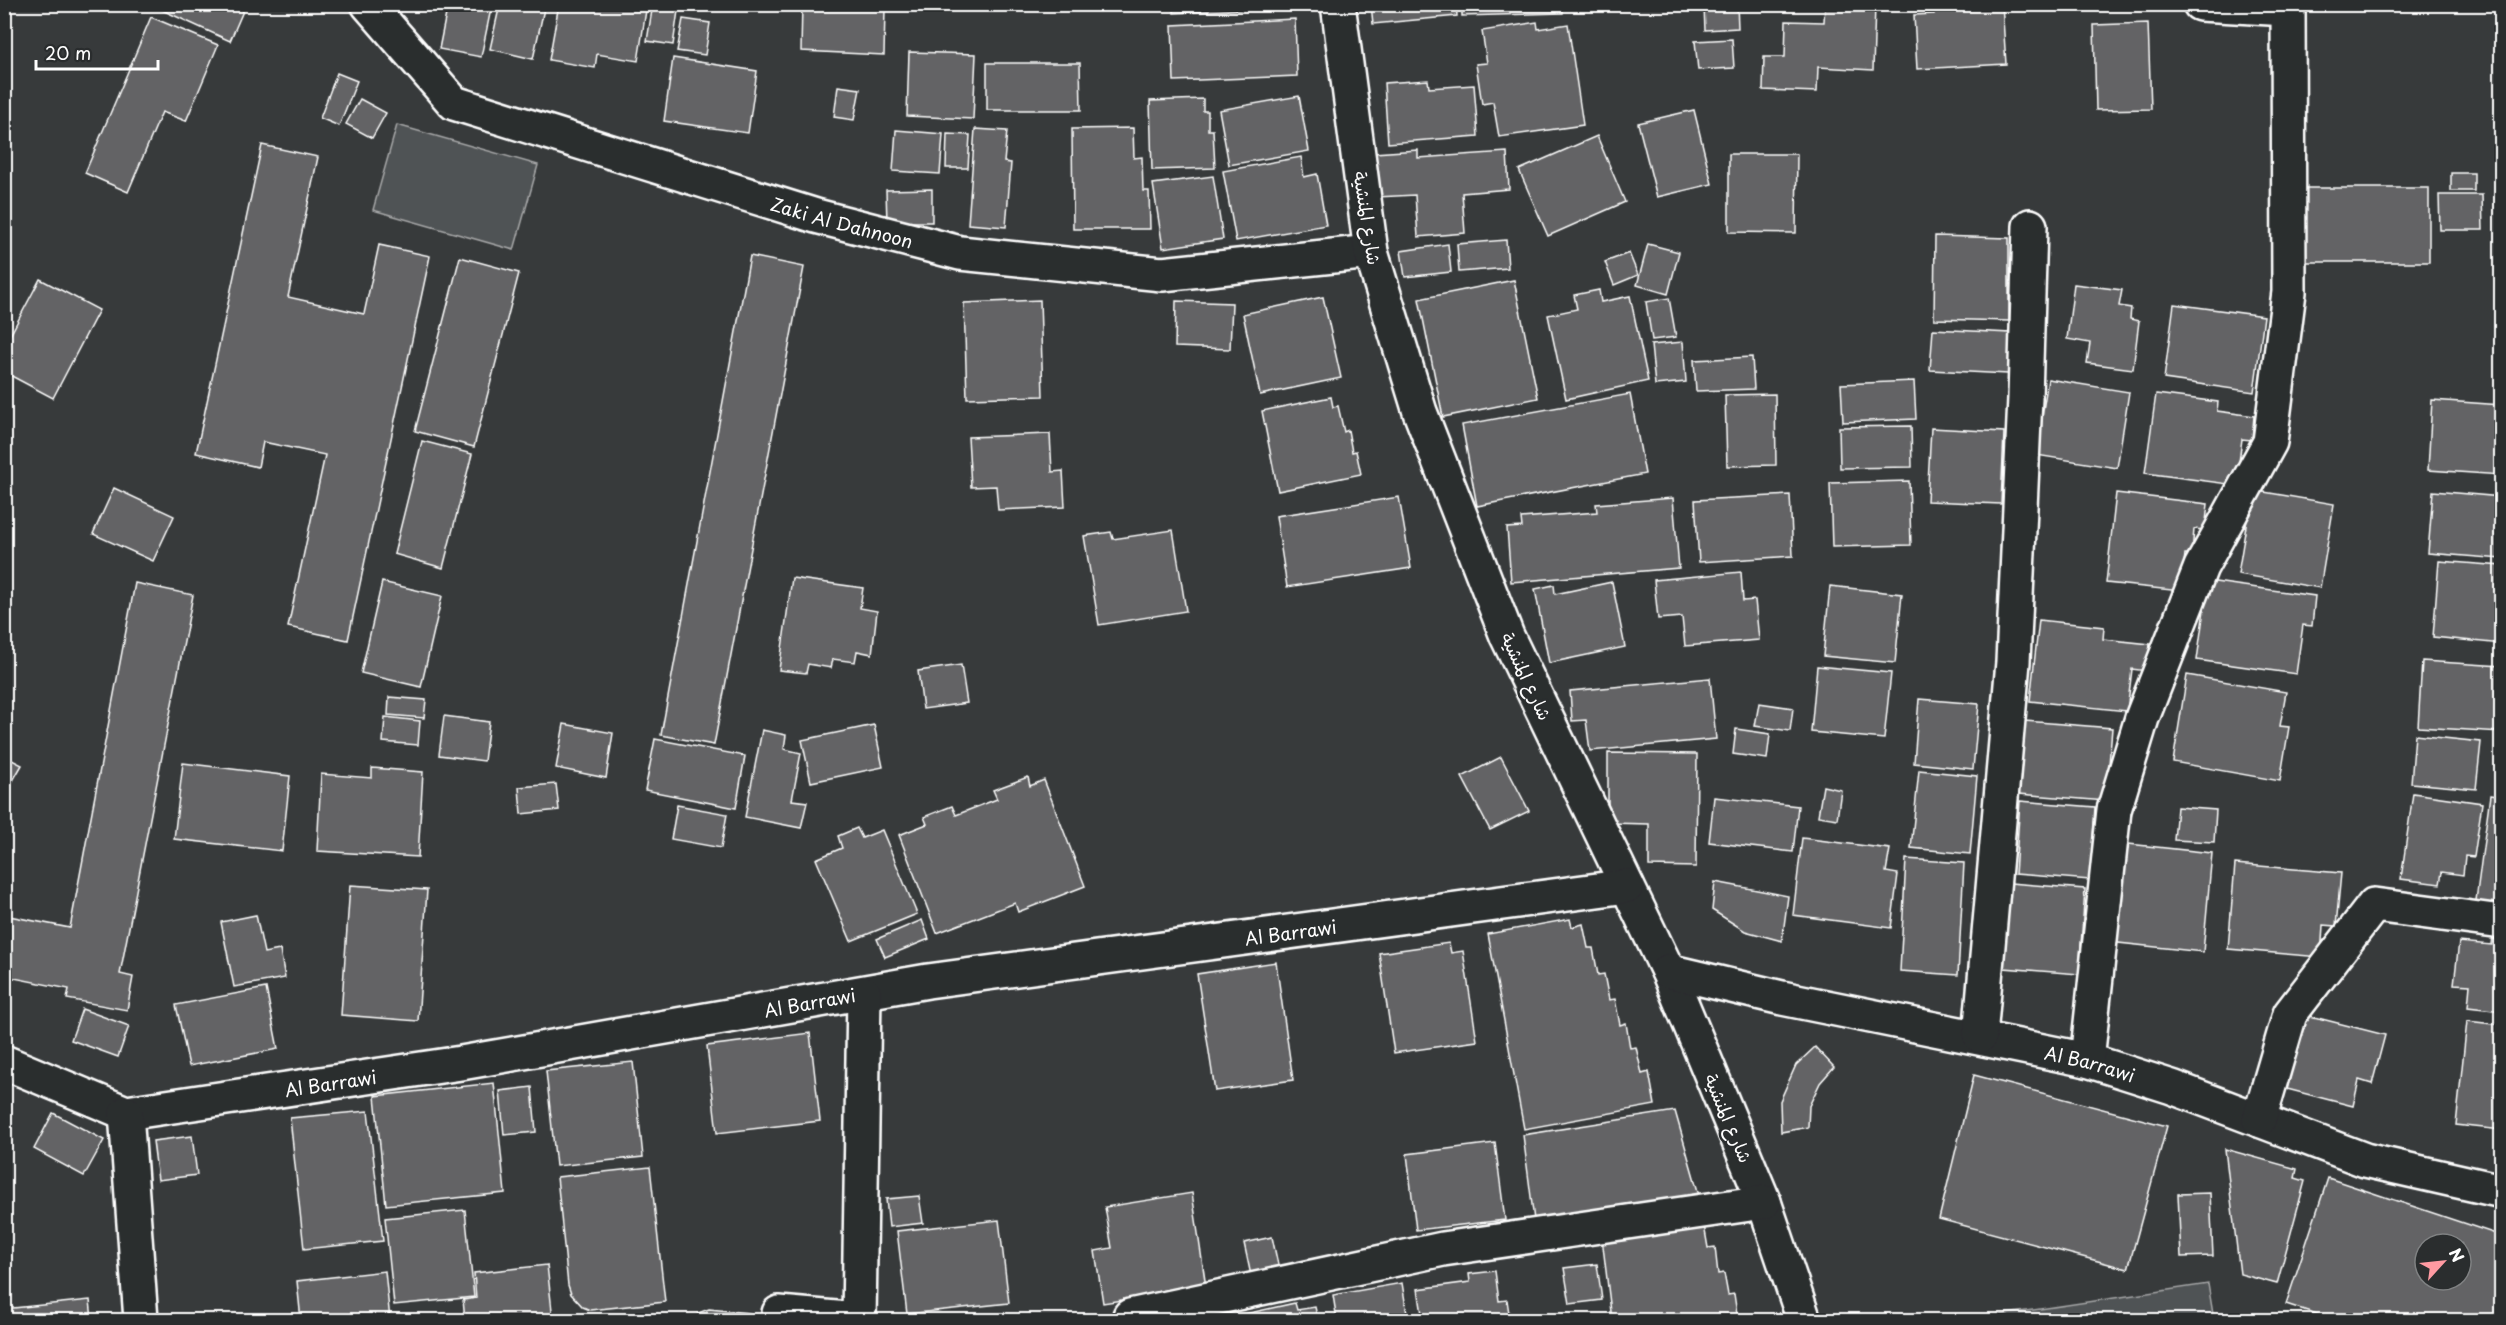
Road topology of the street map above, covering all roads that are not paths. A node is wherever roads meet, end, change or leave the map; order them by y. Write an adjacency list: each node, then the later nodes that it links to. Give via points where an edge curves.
1 (368, 4): 6 (street, Zaki Al Dahnoon, via 454,103 816,216 960,254 1162,274)
2 (1338, 4): 6 (street, شارع المنشية)
3 (2200, 4): 4 (street)
4 (2288, 7): 12 (street, via 2289,292 2270,441 2201,567 2142,718 2115,810)
5 (2030, 226): 11 (street, via 2013,662)
6 (1371, 252): 7 (street, شارع المنشية, via 1420,412 1507,636)
7 (1627, 886): 9 (street, شارع المنشية); 10 (street, Al Barrawi)
8 (2502, 922): 15 (street, via 2374,905 2290,1014)
9 (1668, 971): 11 (street, Al Barrawi, via 1782,998); 17 (street, شارع المنشية)
10 (864, 993): 14 (street, Al Barrawi, via 461,1063); 19 (street, via 858,1320 779,1312)
11 (1980, 1036): 12 (street, Al Barrawi)
12 (2087, 1060): 15 (street, Al Barrawi)
13 (4, 1062): 14 (street)
14 (126, 1113): 18 (street)
15 (2259, 1119): 16 (street, Al Barrawi, via 2365,1160)
16 (2502, 1191)
17 (1764, 1202): 20 (street, via 1443,1249 1130,1316); 21 (street, شارع المنشية)
18 (141, 1320)
19 (779, 1320)
20 (1131, 1320)
21 (1804, 1320)

